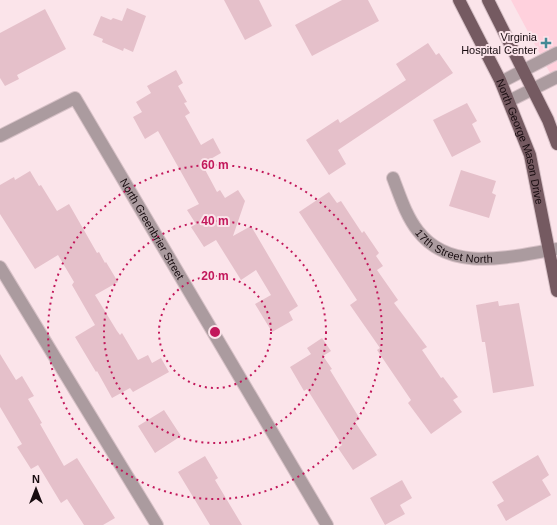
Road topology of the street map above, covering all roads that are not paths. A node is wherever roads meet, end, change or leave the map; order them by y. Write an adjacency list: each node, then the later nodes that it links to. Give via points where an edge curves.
1 (459, 0): 6 (main road, North George Mason Drive)
2 (488, 0): 4 (main road)
3 (557, 53): 4 (street)
4 (524, 71): 6 (street); 7 (main road)
5 (557, 77): 7 (street)
6 (501, 82): 8 (main road, North George Mason Drive)
7 (533, 89): 8 (street); 10 (main road)
8 (509, 101): 12 (main road, North George Mason Drive, via 530,155)
9 (0, 136): 16 (street, North Greenbrier Street, via 75,98)
10 (557, 144)
11 (393, 178): 12 (street, 17th Street North, via 404,207 418,231 435,247 458,256 483,260)
12 (553, 250): 14 (main road, North George Mason Drive)
13 (0, 267): 15 (street)
14 (557, 291)
15 (156, 525)
16 (327, 525)

